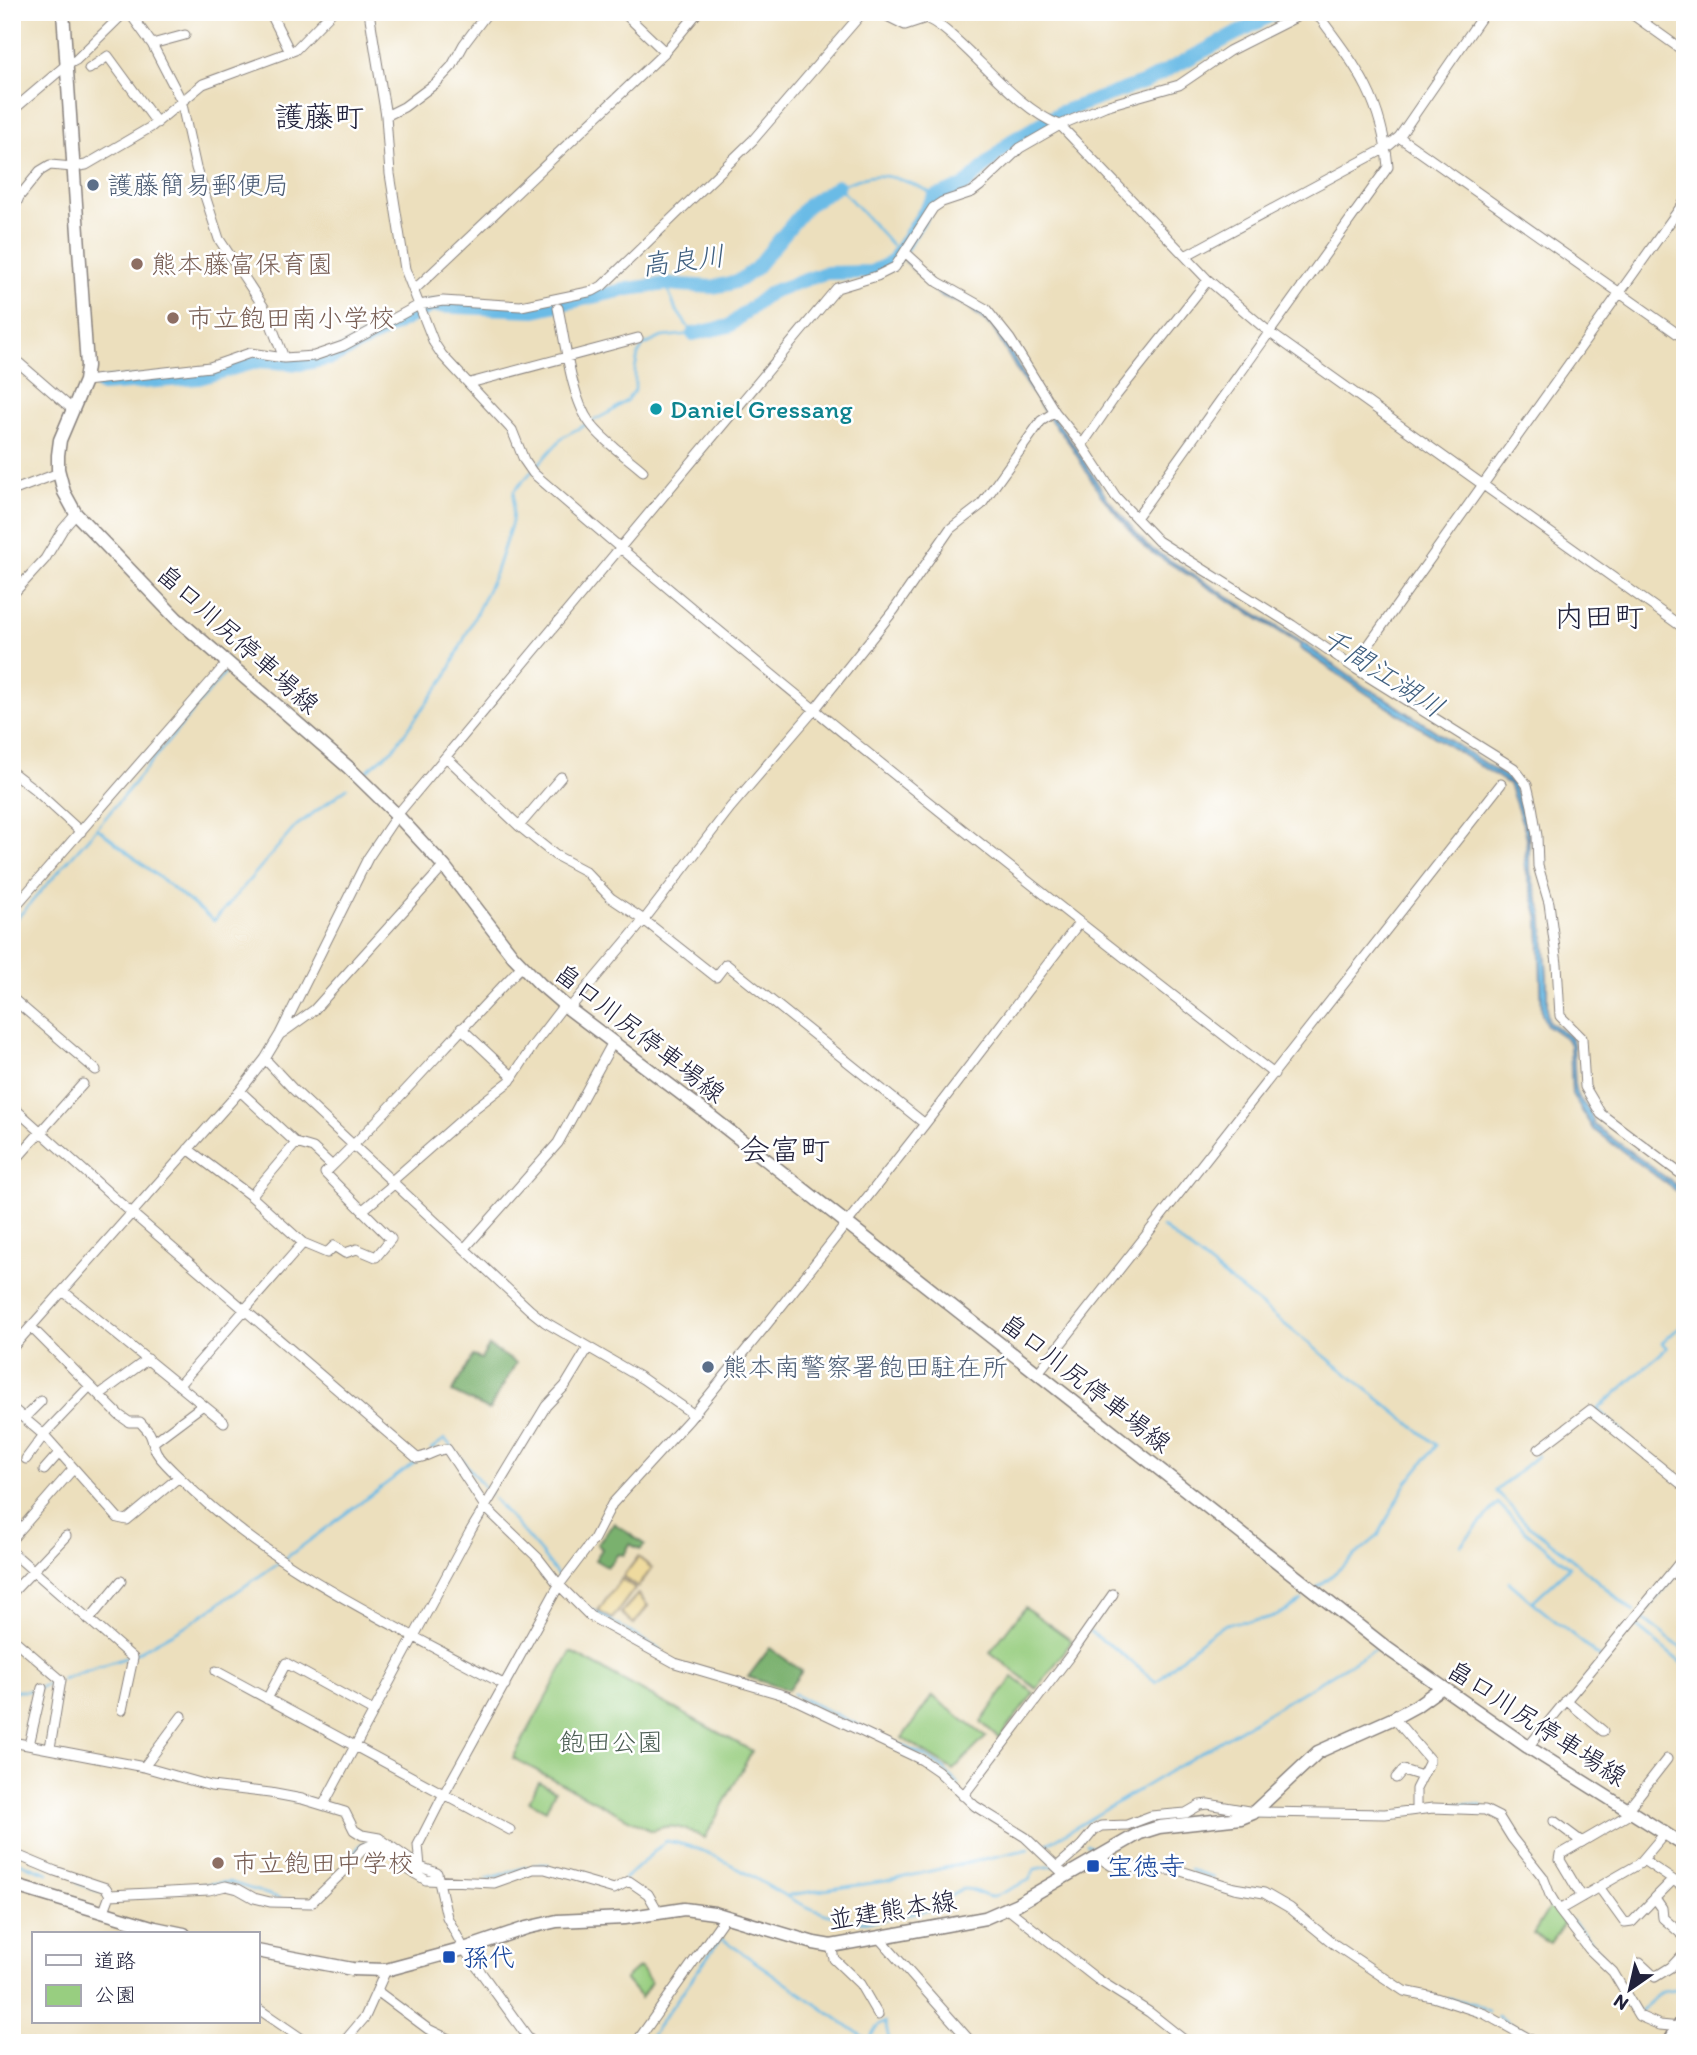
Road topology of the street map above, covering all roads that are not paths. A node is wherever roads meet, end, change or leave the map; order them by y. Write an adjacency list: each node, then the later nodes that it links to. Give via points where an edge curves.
1 (63, 12): 20 (main road, 畠口川尻停車場線)
2 (127, 12): 16 (street); 20 (street)
3 (270, 12): 17 (street)
4 (332, 12): 17 (street)
5 (369, 12): 24 (street)
6 (488, 12): 24 (street, via 436,83)
7 (623, 12): 18 (street)
8 (698, 12): 18 (street)
9 (863, 12): 37 (street, via 753,140 602,286 521,306 443,301)
10 (879, 12): 14 (street, via 905,25)
11 (1308, 12): 26 (street, via 1229,51 1179,85 1105,106); 28 (street, via 1321,19 1368,86)
12 (1485, 12): 27 (street)
13 (1629, 12): 19 (street)
14 (930, 15): 26 (street, via 1026,104)
15 (185, 35): 16 (street)
16 (152, 44): 22 (street)
17 (290, 52): 22 (street, via 202,84)
18 (665, 52): 35 (street)
19 (1685, 52)
20 (65, 66): 23 (street); 29 (main road, 畠口川尻停車場線)
21 (89, 69): 25 (street, via 107,57)
22 (181, 100): 25 (street); 44 (street, via 219,239 265,309)
23 (12, 111)
24 (386, 116): 35 (street, via 398,230)
25 (156, 123): 29 (street, via 86,165)
26 (1060, 125): 32 (street, via 1020,148 972,192 933,208); 33 (street)
27 (1399, 137): 28 (street); 36 (street)
28 (1387, 148): 33 (street); 39 (street, via 1388,167)
29 (73, 167): 31 (street, via 50,165 40,171); 45 (main road, 畠口川尻停車場線, via 88,366)
30 (1685, 201): 36 (street)
31 (12, 214)
32 (906, 253): 48 (street, via 938,282 986,309); 56 (street, via 889,272 837,288)
33 (1185, 256): 34 (street)
34 (1208, 280): 39 (street); 49 (street)
35 (414, 290): 37 (street)
36 (1619, 292): 41 (street); 52 (street)
37 (419, 305): 44 (street, via 344,346 314,356); 46 (street, via 434,344)
38 (558, 308): 42 (street)
39 (1269, 332): 52 (street); 55 (street)
40 (638, 338): 42 (street)
41 (1685, 339)
42 (568, 356): 46 (street); 50 (street, via 589,423)
43 (12, 357): 47 (street)
44 (285, 358): 45 (street, via 250,353 210,367)
45 (85, 382): 47 (main road, 畠口川尻停車場線)
46 (470, 383): 56 (street, via 513,429 531,470)
47 (72, 409): 51 (main road, 畠口川尻停車場線, via 60,440)
48 (1055, 412): 49 (street); 61 (street, via 1041,421 981,505 950,528 894,610)
49 (1082, 446): 55 (street)
50 (643, 471)
51 (59, 472): 53 (street); 54 (main road, 畠口川尻停車場線)
52 (1482, 483): 58 (street); 60 (street)
53 (12, 491)
54 (76, 514): 57 (street, via 45,559); 59 (main road, 畠口川尻停車場線, via 176,618)
55 (1136, 518): 60 (street, via 1158,541)
56 (619, 548): 61 (street); 62 (street)
57 (12, 594)
58 (1685, 629)
59 (227, 663): 66 (main road, 畠口川尻停車場線); 68 (street)
60 (1353, 667): 93 (street, via 1506,763 1527,785 1538,866 1549,903 1560,1016 1582,1038 1585,1087 1601,1114)
61 (815, 709): 71 (street, via 702,841); 72 (street)
62 (446, 757): 66 (street); 67 (street)
63 (12, 772): 68 (street)
64 (561, 777): 67 (street)
65 (1501, 784): 81 (street)
66 (397, 815): 69 (main road, 畠口川尻停車場線); 77 (street, via 368,858)
67 (519, 826): 71 (street)
68 (80, 832): 70 (street)
69 (444, 866): 73 (main road, 畠口川尻停車場線); 77 (street, via 314,1010)
70 (12, 910)
71 (645, 920): 75 (street); 86 (street, via 716,977 726,964)
72 (1079, 923): 81 (street); 86 (street)
73 (522, 966): 75 (main road, 畠口川尻停車場線); 76 (street)
74 (12, 998): 80 (street)
75 (566, 1007): 78 (main road, 畠口川尻停車場線); 82 (street)
76 (461, 1028): 82 (street); 89 (street)
77 (280, 1034): 79 (street)
78 (612, 1042): 98 (main road, 畠口川尻停車場線); 100 (street, via 558,1143)
79 (265, 1059): 84 (street); 89 (street)
80 (96, 1070)
81 (1274, 1074): 107 (street)
82 (513, 1077): 94 (street)
83 (83, 1084): 87 (street)
84 (240, 1091): 88 (street); 90 (street)
85 (12, 1106): 87 (street)
86 (925, 1124): 98 (street)
87 (41, 1131): 91 (street); 97 (street)
88 (296, 1143): 92 (street, via 313,1149); 95 (street)
89 (354, 1145): 92 (street); 94 (street)
90 (188, 1149): 95 (street); 97 (street)
91 (12, 1164)
92 (332, 1166): 96 (street, via 325,1172)
93 (1685, 1177)
94 (394, 1182): 96 (street); 100 (street)
95 (251, 1196): 99 (street)
96 (363, 1210): 99 (street, via 391,1237 376,1257 357,1248 345,1253 334,1246 327,1253)
97 (133, 1212): 101 (street); 102 (street)
98 (845, 1223): 107 (main road, 畠口川尻停車場線); 114 (street)
99 (303, 1243): 102 (street)
100 (465, 1248): 105 (street, via 530,1310)
101 (63, 1290): 103 (street); 106 (street)
102 (245, 1309): 108 (street); 126 (street, via 417,1458 447,1449)
103 (31, 1327): 104 (street); 109 (street)
104 (14, 1341)
105 (588, 1348): 114 (street); 126 (street, via 565,1386 545,1406)
106 (148, 1359): 108 (street); 110 (street)
107 (1037, 1374): 142 (main road, 畠口川尻停車場線)
108 (179, 1385): 112 (street)
109 (90, 1386): 110 (street); 117 (street)
110 (99, 1395): 118 (street, via 129,1422 140,1422)
111 (41, 1401): 115 (street)
112 (203, 1405): 116 (street); 118 (street)
113 (12, 1408): 115 (street)
114 (693, 1414): 133 (street, via 612,1504 594,1539)
115 (24, 1418): 117 (street)
116 (224, 1422)
117 (45, 1436): 120 (street); 121 (street)
118 (155, 1441): 124 (street, via 155,1449)
119 (1539, 1449): 125 (street, via 1590,1410)
120 (59, 1453): 122 (street); 123 (street)
121 (26, 1459)
122 (73, 1469): 124 (street, via 124,1521); 128 (street)
123 (44, 1470)
124 (179, 1477): 137 (street, via 289,1567)
125 (1685, 1487)
126 (486, 1508): 133 (street); 137 (street)
127 (66, 1536): 131 (street)
128 (12, 1539)
129 (12, 1552): 131 (street)
130 (1685, 1556): 144 (street)
131 (33, 1570): 134 (street); 136 (street)
132 (121, 1581): 136 (street)
133 (559, 1585): 140 (street); 160 (street, via 590,1616 675,1663 822,1711 922,1760)
134 (12, 1593)
135 (1113, 1594): 160 (street)
136 (89, 1620): 145 (street, via 133,1658)
137 (414, 1636): 140 (street); 146 (street)
138 (12, 1638): 154 (street, via 61,1680)
139 (216, 1671): 143 (street)
140 (505, 1685): 159 (street)
141 (42, 1688): 151 (street)
142 (1441, 1688): 148 (main road, 並建熊本線); 153 (main road, 畠口川尻停車場線)
143 (267, 1699): 146 (street, via 286,1663); 152 (street)
144 (1566, 1700): 149 (street); 153 (street)
145 (122, 1710)
146 (373, 1711): 152 (street)
147 (182, 1716): 156 (street)
148 (1394, 1718): 157 (street, via 1429,1759); 164 (main road, 並建熊本線, via 1318,1752)
149 (1603, 1731)
150 (12, 1742): 151 (street)
151 (29, 1745): 154 (street)
152 (354, 1747): 159 (street); 161 (street)
153 (1528, 1747): 162 (main road, 畠口川尻停車場線)
154 (50, 1748): 156 (street)
155 (1667, 1759): 162 (street)
156 (144, 1767): 161 (street, via 211,1786)
157 (1422, 1776): 158 (street, via 1403,1770); 163 (street, via 1416,1789)
158 (1396, 1778)
159 (444, 1794): 166 (street); 173 (street, via 418,1844)
160 (963, 1796): 174 (street, via 1025,1837)
161 (324, 1804): 173 (street, via 345,1812 354,1830 379,1838)
162 (1630, 1810): 167 (main road, 畠口川尻停車場線); 168 (street)
163 (1416, 1811): 164 (street); 184 (street, via 1485,1810 1499,1817)
164 (1254, 1812): 171 (main road, 並建熊本線, via 1233,1819 1159,1827); 174 (street, via 1208,1804 1185,1814 1101,1826)
165 (1554, 1821): 168 (street)
166 (510, 1830)
167 (1666, 1832): 169 (main road, 畠口川尻停車場線); 172 (street)
168 (1583, 1842): 181 (street, via 1561,1854 1560,1860)
169 (1685, 1846)
170 (12, 1853): 180 (street, via 107,1888)
171 (1098, 1857): 174 (main road, 並建熊本線); 208 (street, via 1112,1866 1181,1871 1264,1893 1404,1991 1485,2014)
172 (1643, 1860): 175 (street); 178 (street)
173 (421, 1867): 176 (street, via 437,1873)
174 (1057, 1868): 183 (main road, 並建熊本線)
175 (1673, 1880): 179 (street); 182 (street)
176 (439, 1882): 180 (street, via 418,1876 373,1844 363,1848 304,1905 270,1902 226,1886); 186 (street, via 494,1883 545,1869 614,1889 629,1881 648,1894); 192 (street, via 447,1917)
177 (12, 1885): 185 (main road)
178 (1599, 1888): 181 (street); 182 (street, via 1625,1923 1632,1922)
179 (1685, 1888)
180 (110, 1895): 185 (street)
181 (1582, 1897): 184 (street)
182 (1655, 1898): 189 (street, via 1663,1918)
183 (1008, 1909): 190 (main road, 並建熊本線, via 985,1918); 207 (street)
184 (1562, 1909): 200 (street, via 1589,1949 1613,1972 1639,2016 1660,2025)
185 (104, 1911): 188 (main road)
186 (659, 1913): 187 (main road, 並建熊本線, via 684,1909); 192 (main road, 並建熊本線, via 556,1921)
187 (725, 1917): 191 (main road, 並建熊本線); 205 (street)
188 (156, 1931)
189 (1685, 1937)
190 (879, 1938): 191 (main road, 並建熊本線); 206 (street)
191 (831, 1946): 199 (street, via 834,1959 860,1984)
192 (464, 1949): 196 (main road, 並建熊本線); 204 (street)
193 (259, 1951): 196 (main road, 並建熊本線, via 352,1969)
194 (1685, 1952): 195 (street, via 1655,1977)
195 (1640, 1963)
196 (386, 1970): 197 (street)
197 (377, 1991): 202 (street, via 365,2017); 203 (street, via 428,2029)
198 (259, 2009): 201 (street)
199 (878, 2015)
200 (1682, 2023): 209 (highway)
201 (308, 2043)
202 (343, 2043)
203 (457, 2043)
204 (534, 2043)
205 (636, 2043)
206 (972, 2043)
207 (1188, 2043)
208 (1537, 2043)
209 (1670, 2043)

